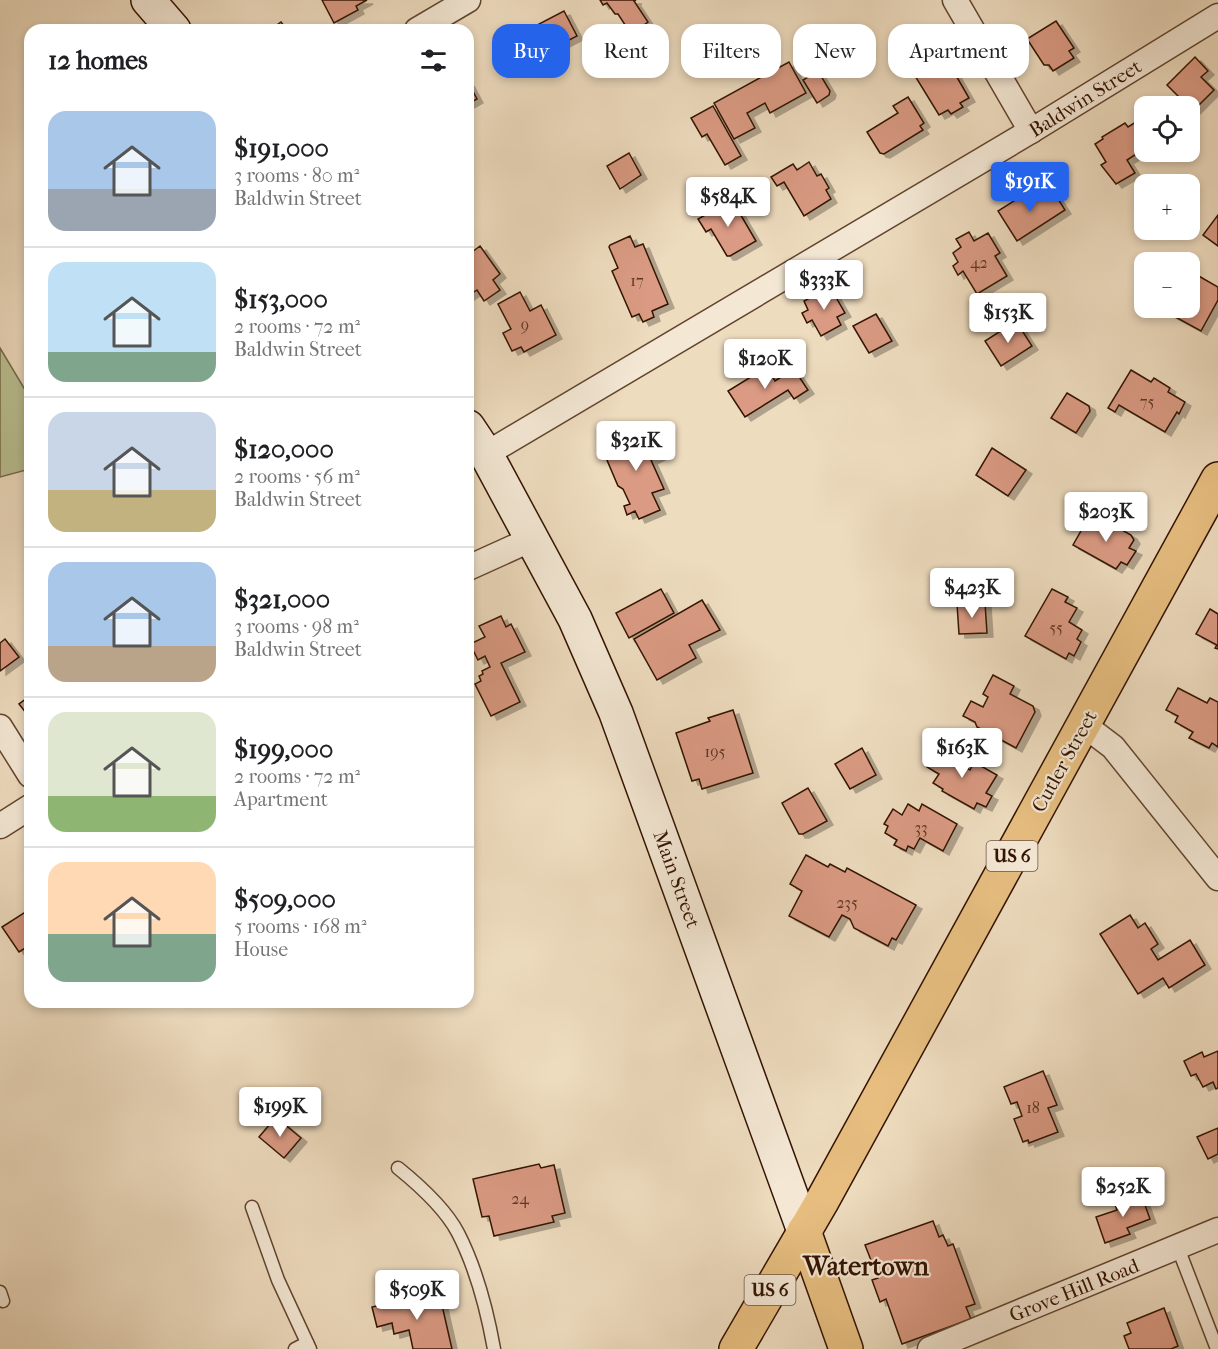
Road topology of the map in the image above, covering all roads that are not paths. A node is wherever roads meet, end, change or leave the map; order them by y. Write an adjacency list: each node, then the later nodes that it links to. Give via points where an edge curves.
1 (148, 0): 5 (main road)
2 (468, 0): 6 (street)
3 (955, 0): 7 (street)
4 (1218, 16): 7 (street, Baldwin Street)
5 (169, 24)
6 (427, 24)
7 (1031, 131): 9 (street, Baldwin Street)
8 (474, 436): 9 (main road, Main Street)
9 (486, 454): 11 (main road, Main Street)
10 (1218, 479): 13 (main road, Cutler Street / US 6)
11 (532, 538): 12 (street); 22 (main road, Main Street, via 576,619 616,713)
12 (474, 565)
13 (1084, 725): 18 (street, via 1113,747); 22 (main road, Cutler Street / US 6)
14 (0, 727): 15 (street)
15 (24, 765)
16 (24, 811): 17 (street)
17 (0, 826)
18 (1218, 878)
19 (398, 1168): 26 (lane, via 426,1191 458,1231 476,1278)
20 (252, 1208): 24 (lane, via 278,1280)
21 (1218, 1230): 23 (street, Grove Hill Road)
22 (804, 1231): 27 (main road, US 6); 28 (main road, Main Street)
23 (1178, 1248): 29 (street, Grove Hill Road); 30 (lane)
24 (309, 1346): 25 (lane)
25 (295, 1349)
26 (494, 1349)
27 (736, 1349)
28 (846, 1349)
29 (930, 1349)
30 (1217, 1349)

